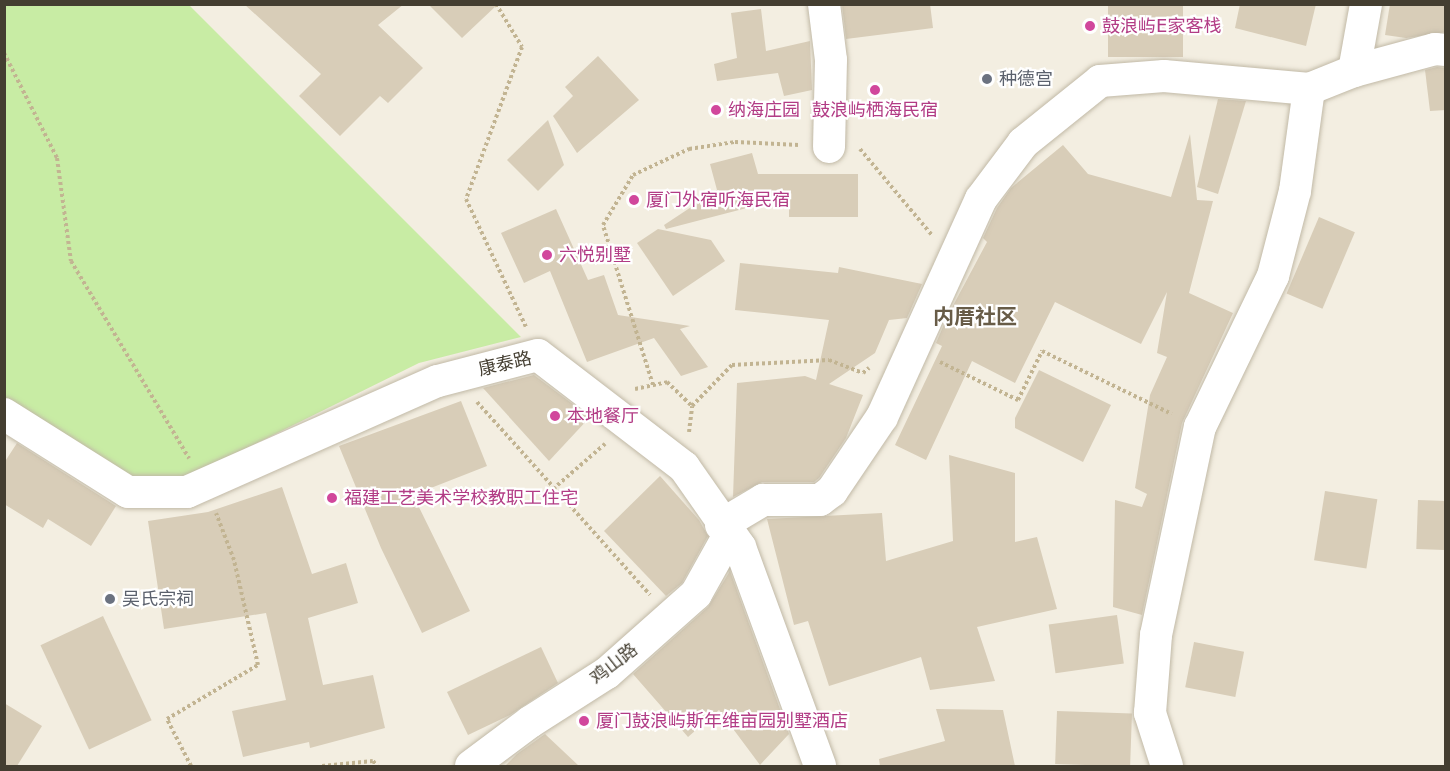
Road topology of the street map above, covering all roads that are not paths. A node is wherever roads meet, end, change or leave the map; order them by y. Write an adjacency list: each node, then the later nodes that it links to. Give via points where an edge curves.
1 (824, 4): 6 (street, via 831,60)
2 (1366, 4): 4 (street)
3 (1446, 50): 4 (street)
4 (1354, 71): 5 (street)
5 (1309, 89): 8 (street, via 1164,76 1100,81 1023,143 981,199 882,417 832,491 820,500 763,500); 11 (street, via 1295,191 1273,276 1200,428 1156,634 1150,713)
6 (829, 147)
7 (4, 414): 8 (street, 康泰路, via 128,492 187,492 454,376 538,355 684,467)
8 (725, 530): 9 (street, 鸡山路, via 696,594 606,673); 10 (street, 康泰路, via 740,547)
9 (471, 766)
10 (820, 766)
11 (1167, 766)

